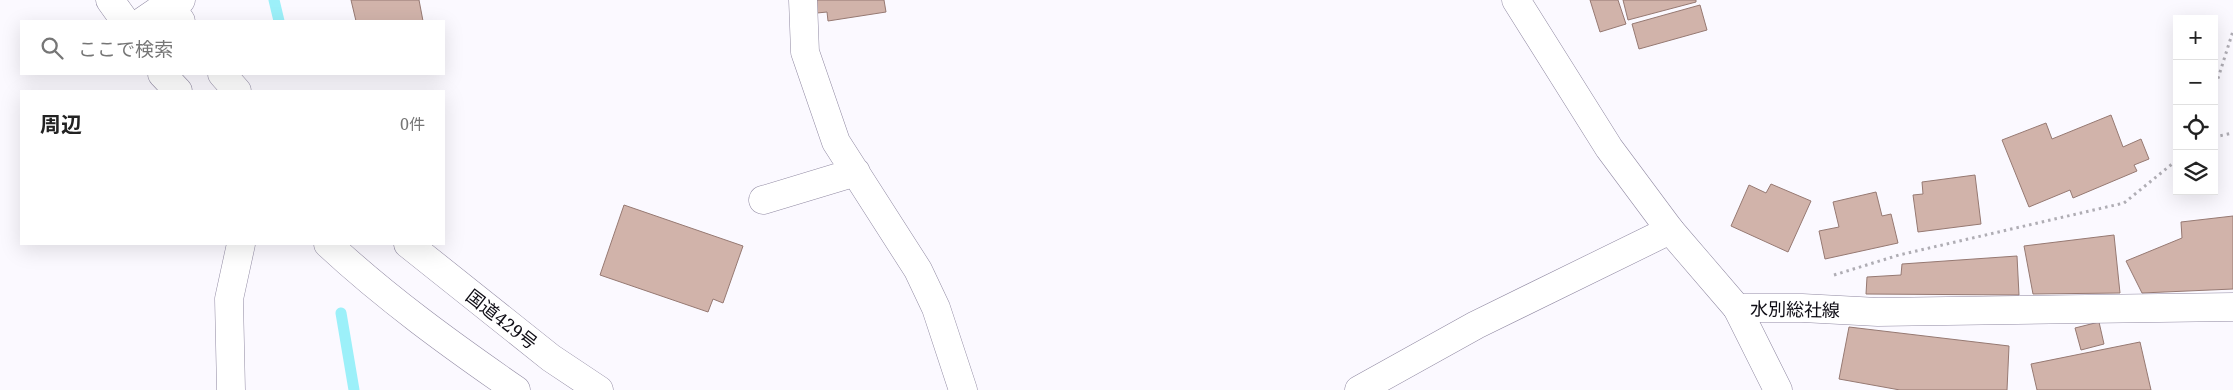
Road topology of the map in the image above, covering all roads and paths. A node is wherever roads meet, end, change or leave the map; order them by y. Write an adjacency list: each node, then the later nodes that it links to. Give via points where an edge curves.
1 (110, 0): 5 (main road)
2 (803, 0): 16 (main road, via 805,52 836,142)
3 (1516, 0): 18 (main road, 水別総社線, via 1609,148)
4 (173, 6): 6 (main road)
5 (124, 20)
6 (145, 20)
7 (2233, 32): 10 (path)
8 (163, 75): 11 (main road)
9 (223, 75): 12 (main road)
10 (2218, 79)
11 (177, 90)
12 (236, 90)
13 (2233, 132): 14 (path)
14 (2218, 136)
15 (2173, 163): 24 (path, via 2124,203 1899,255 1813,282)
16 (856, 172): 17 (main road); 28 (main road, via 918,270 936,308)
17 (763, 200)
18 (1670, 230): 23 (main road, 水別総社線); 29 (main road, via 1476,325)
19 (241, 245): 25 (main road, via 229,299)
20 (329, 245): 26 (main road, via 357,270)
21 (409, 245): 27 (main road, 国道429号, via 551,358)
22 (2233, 307): 24 (main road, 水別総社線, via 1878,312)
23 (1737, 308): 24 (main road, 水別総社線); 30 (main road)
24 (1802, 308)
25 (232, 390)
26 (516, 390)
27 (599, 390)
28 (963, 390)
29 (1359, 390)
30 (1778, 390)

